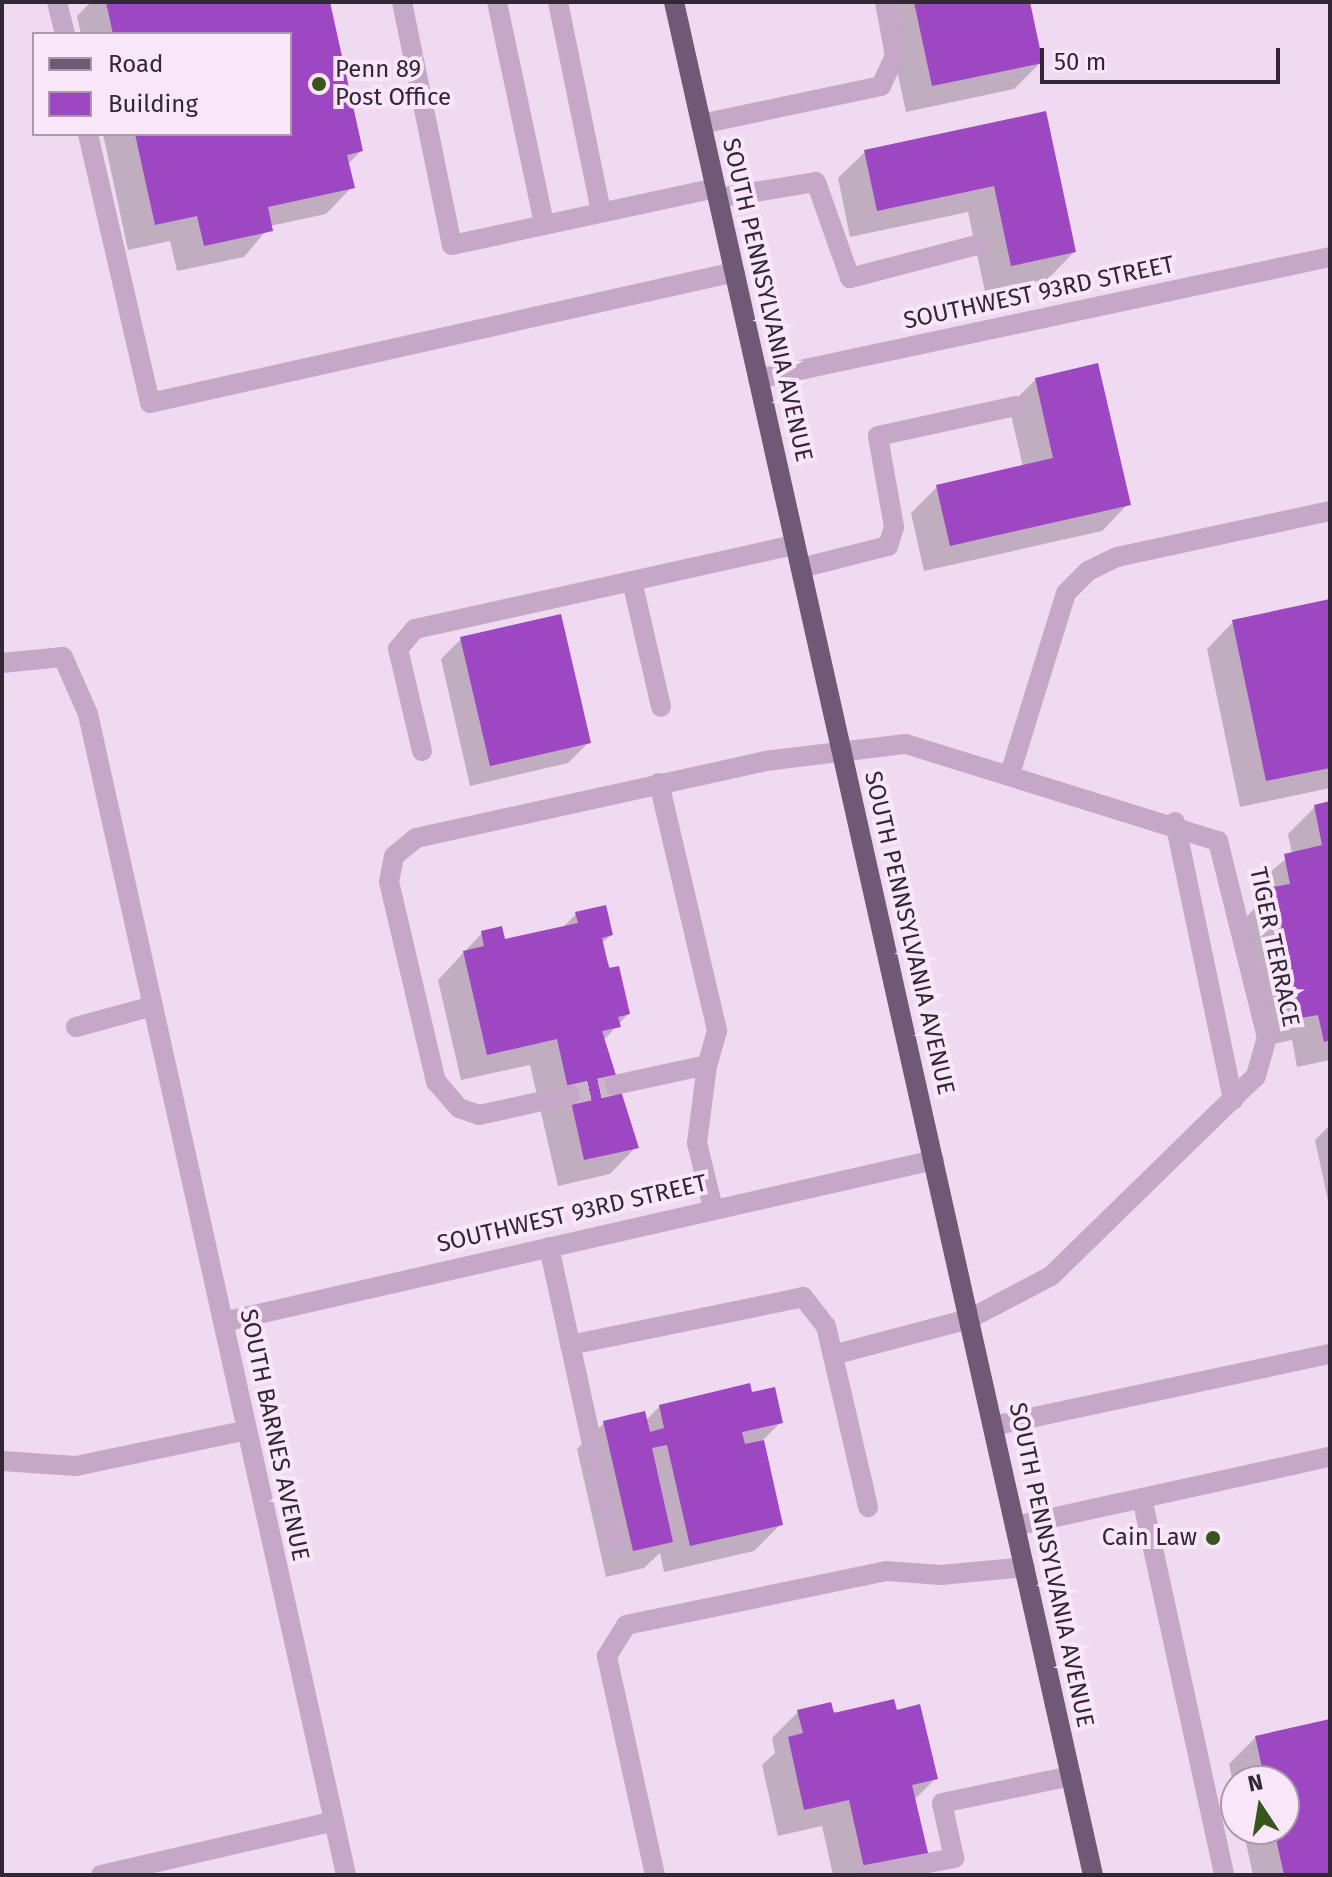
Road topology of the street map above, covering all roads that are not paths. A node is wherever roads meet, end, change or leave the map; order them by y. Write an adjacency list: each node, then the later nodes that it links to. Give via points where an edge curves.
1 (57, 2): 7 (street)
2 (402, 2): 12 (street, via 452,245)
3 (497, 2): 12 (street)
4 (558, 2): 11 (street)
5 (674, 2): 8 (main road, SOUTH PENNSYLVANIA AVENUE)
6 (885, 2): 8 (street, via 895,56 881,86)
7 (64, 32)
8 (701, 124): 10 (main road, SOUTH PENNSYLVANIA AVENUE)
9 (88, 136): 15 (street, via 150,403)
10 (716, 193): 11 (street); 13 (street, via 816,182 850,278); 15 (main road, SOUTH PENNSYLVANIA AVENUE)
11 (601, 211): 12 (street)
12 (544, 223)
13 (977, 245)
14 (1330, 257): 16 (street, SOUTHWEST 93RD STREET)
15 (735, 272): 16 (main road, SOUTH PENNSYLVANIA AVENUE)
16 (758, 379): 19 (main road, SOUTH PENNSYLVANIA AVENUE)
17 (1016, 406): 20 (street, via 878,436 894,527 888,546)
18 (1330, 511): 26 (street, via 1117,557 1088,571 1066,593)
19 (795, 545): 20 (main road, SOUTH PENNSYLVANIA AVENUE); 21 (street)
20 (801, 568): 25 (main road, SOUTH PENNSYLVANIA AVENUE)
21 (632, 581): 23 (street); 24 (street, via 404,635 398,649)
22 (2, 663): 29 (street, SOUTH BARNES AVENUE, via 63,657 88,714)
23 (661, 707)
24 (422, 751)
25 (843, 755): 26 (street, TIGER TERRACE, via 906,744); 27 (street, TIGER TERRACE, via 765,761); 35 (main road, SOUTH PENNSYLVANIA AVENUE)
26 (1010, 774): 28 (street, TIGER TERRACE)
27 (659, 783): 31 (street, via 717,1031); 33 (street, TIGER TERRACE, via 416,838 389,868 436,1082 445,1095 479,1115)
28 (1175, 822): 34 (street); 34 (street, TIGER TERRACE, via 1213,836 1224,849 1255,978 1269,1050)
29 (153, 1006): 30 (street); 39 (street, SOUTH BARNES AVENUE)
30 (76, 1027)
31 (707, 1065): 32 (street); 36 (street, via 697,1143)
32 (615, 1085)
33 (570, 1095)
34 (1233, 1100): 38 (street, TIGER TERRACE, via 1051,1276)
35 (934, 1160): 36 (street, SOUTHWEST 93RD STREET); 38 (main road, SOUTH PENNSYLVANIA AVENUE)
36 (713, 1208): 37 (street, SOUTHWEST 93RD STREET)
37 (549, 1247): 39 (street, SOUTHWEST 93RD STREET); 40 (street)
38 (969, 1319): 42 (street, TIGER TERRACE); 43 (main road, SOUTH PENNSYLVANIA AVENUE)
39 (223, 1322): 44 (street, SOUTH BARNES AVENUE)
40 (570, 1345): 42 (street, via 789,1296 818,1307); 50 (street)
41 (1330, 1354): 43 (street)
42 (833, 1355): 48 (street)
43 (993, 1426): 49 (main road, SOUTH PENNSYLVANIA AVENUE)
44 (244, 1431): 46 (street, via 76,1466); 53 (street, SOUTH BARNES AVENUE)
45 (1330, 1457): 47 (street)
46 (2, 1461)
47 (1142, 1498): 49 (street); 60 (street)
48 (868, 1507)
49 (1015, 1526): 51 (main road, SOUTH PENNSYLVANIA AVENUE)
50 (614, 1544)
51 (1025, 1567): 52 (main road, SOUTH PENNSYLVANIA AVENUE); 57 (street, via 941,1575 886,1571 626,1625 613,1635 607,1656)
52 (1071, 1776): 54 (street, via 942,1803); 59 (main road, SOUTH PENNSYLVANIA AVENUE)
53 (334, 1821): 55 (street); 56 (street, SOUTH BARNES AVENUE)
54 (954, 1866): 58 (street)
55 (101, 1875)
56 (346, 1875)
57 (655, 1875)
58 (865, 1875)
59 (1093, 1875)
60 (1224, 1875)

